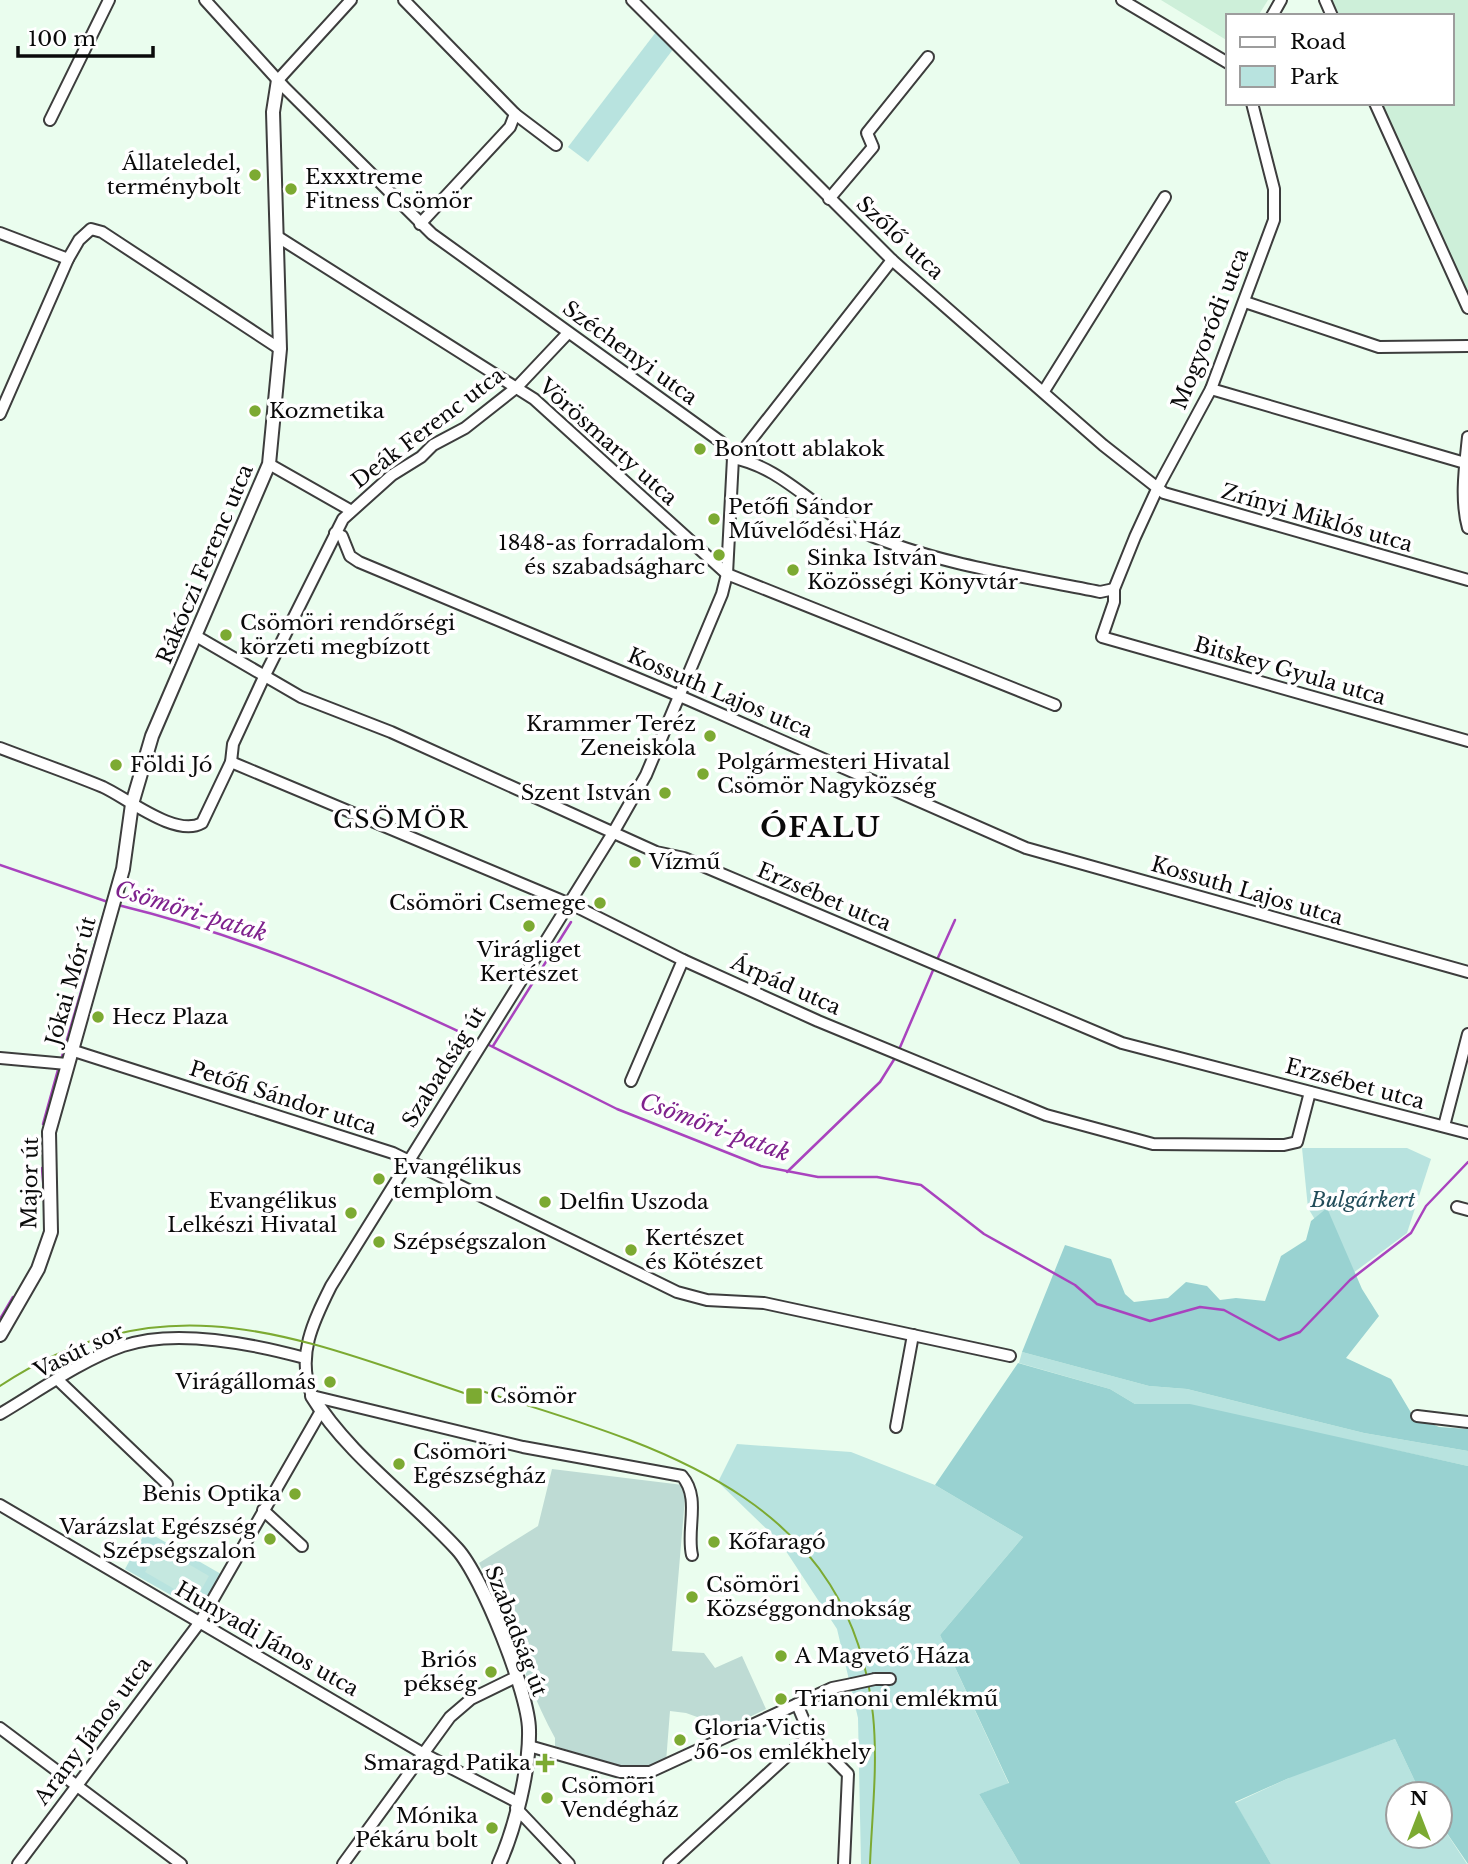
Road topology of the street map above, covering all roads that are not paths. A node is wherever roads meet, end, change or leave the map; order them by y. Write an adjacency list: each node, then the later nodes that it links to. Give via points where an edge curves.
1 (109, 0): 13 (street)
2 (205, 0): 9 (street, Széchenyi utca)
3 (351, 0): 9 (street)
4 (404, 0): 12 (street)
5 (632, 0): 16 (street, Szőlő utca)
6 (1122, 0): 8 (street)
7 (928, 57): 16 (street, via 867,133 873,147)
8 (1226, 62)
9 (278, 80): 17 (street, Széchenyi utca); 19 (street, Rákóczi Ferenc utca, via 273,112)
10 (1253, 105): 22 (street, Mogyoródi utca, via 1274,189 1274,220)
11 (1376, 105): 23 (street)
12 (515, 114): 14 (street); 17 (street, via 510,127)
13 (50, 120)
14 (556, 145)
15 (1165, 197): 29 (street)
16 (829, 199): 21 (street, Szőlő utca)
17 (421, 224): 24 (street, Széchenyi utca)
18 (0, 233): 20 (street)
19 (278, 237): 26 (street, Rákóczi Ferenc utca); 27 (street, Vörösmarty utca)
20 (68, 259): 26 (street, via 88,231 95,229); 30 (street)
21 (892, 260): 29 (street, Szőlő utca); 32 (street)
22 (1245, 302): 25 (street, via 1379,347); 28 (street, Mogyoródi utca)
23 (1468, 308)
24 (568, 333): 27 (street, Deák Ferenc utca); 32 (street, Széchenyi utca, via 720,442)
25 (1468, 346)
26 (279, 349): 34 (street, Rákóczi Ferenc utca)
27 (517, 387): 36 (street, Deák Ferenc utca); 39 (street, Vörösmarty utca)
28 (1211, 389): 33 (street); 35 (street, Mogyoródi utca)
29 (1044, 391): 35 (street, Szőlő utca, via 1103,445)
30 (0, 414)
31 (1468, 437): 33 (street)
32 (733, 458): 39 (street, Szabadság út); 41 (street, Széchenyi utca, via 761,466 859,531 888,541 1008,574 1100,592)
33 (1465, 463): 37 (street)
34 (269, 464): 36 (street); 42 (street, Rákóczi Ferenc utca)
35 (1158, 486): 40 (street, Zrínyi Miklós utca, via 1164,493 1215,509); 41 (street, Mogyoródi utca)
36 (351, 510): 38 (street, Deák Ferenc utca)
37 (1468, 528)
38 (335, 533): 44 (street, Deák Ferenc utca); 45 (street, Kossuth Lajos utca, via 342,536 349,556 359,562)
39 (727, 574): 45 (street, Szabadság út); 46 (street, Vörösmarty utca)
40 (1468, 580)
41 (1114, 589): 43 (street, Mogyoródi utca)
42 (196, 636): 44 (street, Erzsébet utca); 50 (street, Rákóczi Ferenc utca, via 152,736)
43 (1102, 637): 47 (street, Bitskey Gyula utca)
44 (264, 677): 49 (street, Deák Ferenc utca, via 233,744); 51 (street, Erzsébet utca)
45 (681, 697): 51 (street, Szabadság út); 54 (street, Kossuth Lajos utca, via 1026,848)
46 (1055, 705)
47 (1468, 741)
48 (0, 748): 50 (street, via 105,788)
49 (232, 762): 50 (street, Deák Ferenc utca, via 205,820 198,825 178,824); 52 (street, Árpád utca)
50 (132, 804): 56 (street, Jókai Mór út, via 113,905)
51 (614, 833): 52 (street, Szabadság út); 60 (street, Erzsébet utca, via 656,852 684,858 1122,1044)
52 (568, 904): 53 (street, Árpád utca); 63 (street, Szabadság út)
53 (683, 960): 59 (street); 60 (street, Árpád utca, via 1046,1115 1153,1144 1297,1142)
54 (1468, 972)
55 (1468, 1034): 61 (street)
56 (71, 1050): 58 (street, Jókai Mór út); 63 (street, Petőfi Sándor utca)
57 (0, 1058): 58 (street)
58 (62, 1063): 64 (street, Major út, via 49,1132 51,1232 38,1269)
59 (631, 1081)
60 (1310, 1092): 61 (street, Erzsébet utca)
61 (1444, 1126): 62 (street, Erzsébet utca)
62 (1465, 1131)
63 (408, 1160): 65 (street, Petőfi Sándor utca, via 677,1292 707,1300 764,1303); 67 (street, Szabadság út, via 331,1286 309,1335)
64 (0, 1335)
65 (913, 1335): 66 (street, Petőfi Sándor utca); 74 (street)
66 (1010, 1356)
67 (305, 1358): 68 (street, Vasút sor, via 264,1348 151,1340 122,1347); 69 (street, Szabadság út)
68 (58, 1380): 71 (street, Vasút sor); 75 (street)
69 (312, 1396): 70 (street, Szabadság út); 79 (street, via 523,1447 682,1476 692,1491)
70 (321, 1411): 77 (street, Arany János utca); 81 (street, Szabadság út, via 468,1563 487,1599)
71 (0, 1414)
72 (1417, 1416): 73 (street)
73 (1468, 1422)
74 (896, 1427)
75 (167, 1484)
76 (0, 1505): 80 (street, Hunyadi János utca)
77 (263, 1510): 78 (street); 80 (street, Arany János utca)
78 (302, 1546)
79 (692, 1555)
80 (200, 1622): 87 (street, Hunyadi János utca); 88 (street, Arany János utca)
81 (516, 1677): 86 (street, Szabadság út, via 528,1718); 87 (street, via 458,1709)
82 (890, 1679): 83 (street, bridge, via 832,1688)
83 (797, 1704): 85 (street); 86 (street, via 650,1772 620,1772)
84 (0, 1728): 88 (street)
85 (810, 1735): 95 (street); 96 (street, via 848,1774)
86 (529, 1746): 89 (street, Szabadság út)
87 (424, 1754): 89 (street, Hunyadi János utca); 92 (street)
88 (77, 1785): 90 (street, Arany János utca); 91 (street)
89 (517, 1805): 93 (street, Szabadság út); 94 (street, Hunyadi János utca)
90 (18, 1864)
91 (181, 1864)
92 (343, 1864)
93 (499, 1864)
94 (569, 1864)
95 (669, 1864)
96 (844, 1864)

